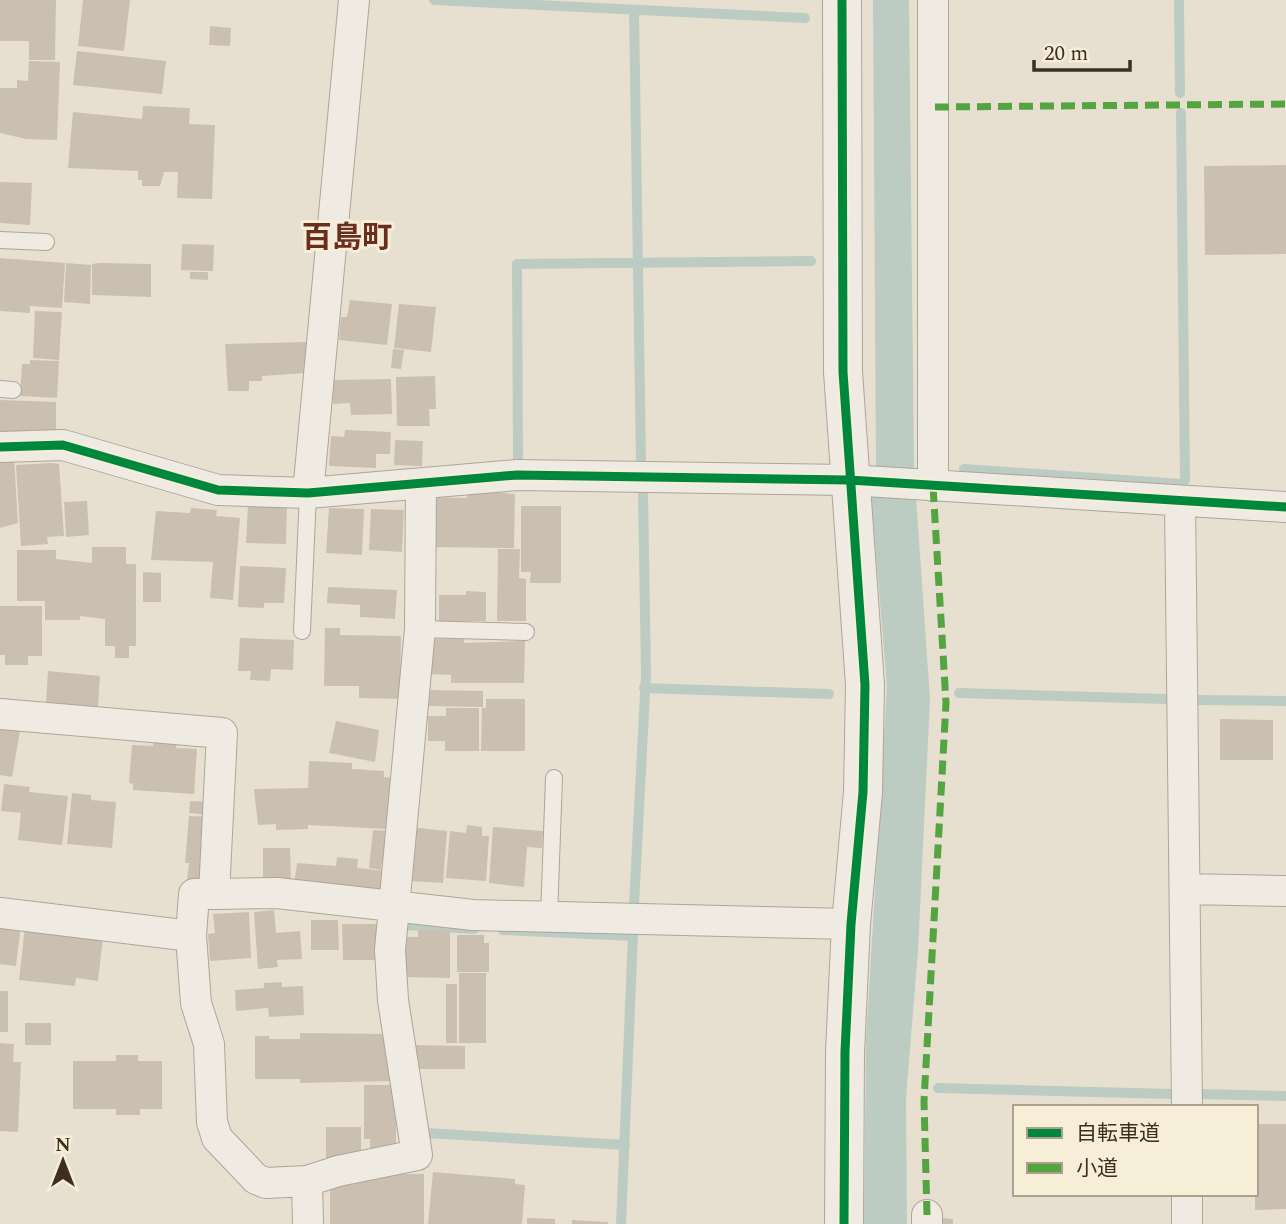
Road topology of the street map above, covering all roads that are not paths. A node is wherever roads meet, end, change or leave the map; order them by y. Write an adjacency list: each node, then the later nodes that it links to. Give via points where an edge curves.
1 (354, 0): 10 (street)
2 (842, 0): 7 (street, via 843,372)
3 (933, 0): 9 (street)
4 (0, 240): 5 (lane)
5 (46, 242)
6 (0, 447): 10 (street, via 63,445 218,490)
7 (858, 481): 8 (street, via 517,475); 9 (street); 24 (street, via 865,685 863,792)
8 (421, 485): 10 (street); 13 (street)
9 (928, 485): 11 (street)
10 (308, 493): 14 (lane)
11 (1180, 501): 12 (street); 18 (street)
12 (1286, 507)
13 (420, 629): 15 (lane); 21 (street)
14 (302, 631)
15 (526, 632)
16 (0, 714): 20 (street, via 222,733)
17 (554, 778): 23 (lane)
18 (1186, 889): 19 (street); 26 (street)
19 (1286, 891)
20 (214, 894): 21 (street, via 277,893); 25 (street, via 194,894)
21 (393, 907): 23 (street); 27 (street, via 393,1000 417,1155)
22 (0, 913): 25 (street)
23 (549, 917): 24 (street)
24 (851, 924): 30 (street)
25 (191, 936): 27 (street, via 196,1003 209,1044 212,1122 217,1138 256,1179 266,1183)
26 (1187, 1105)
27 (307, 1181): 29 (street)
28 (1187, 1196): 31 (street)
29 (308, 1224)
30 (844, 1224)
31 (1187, 1224)

